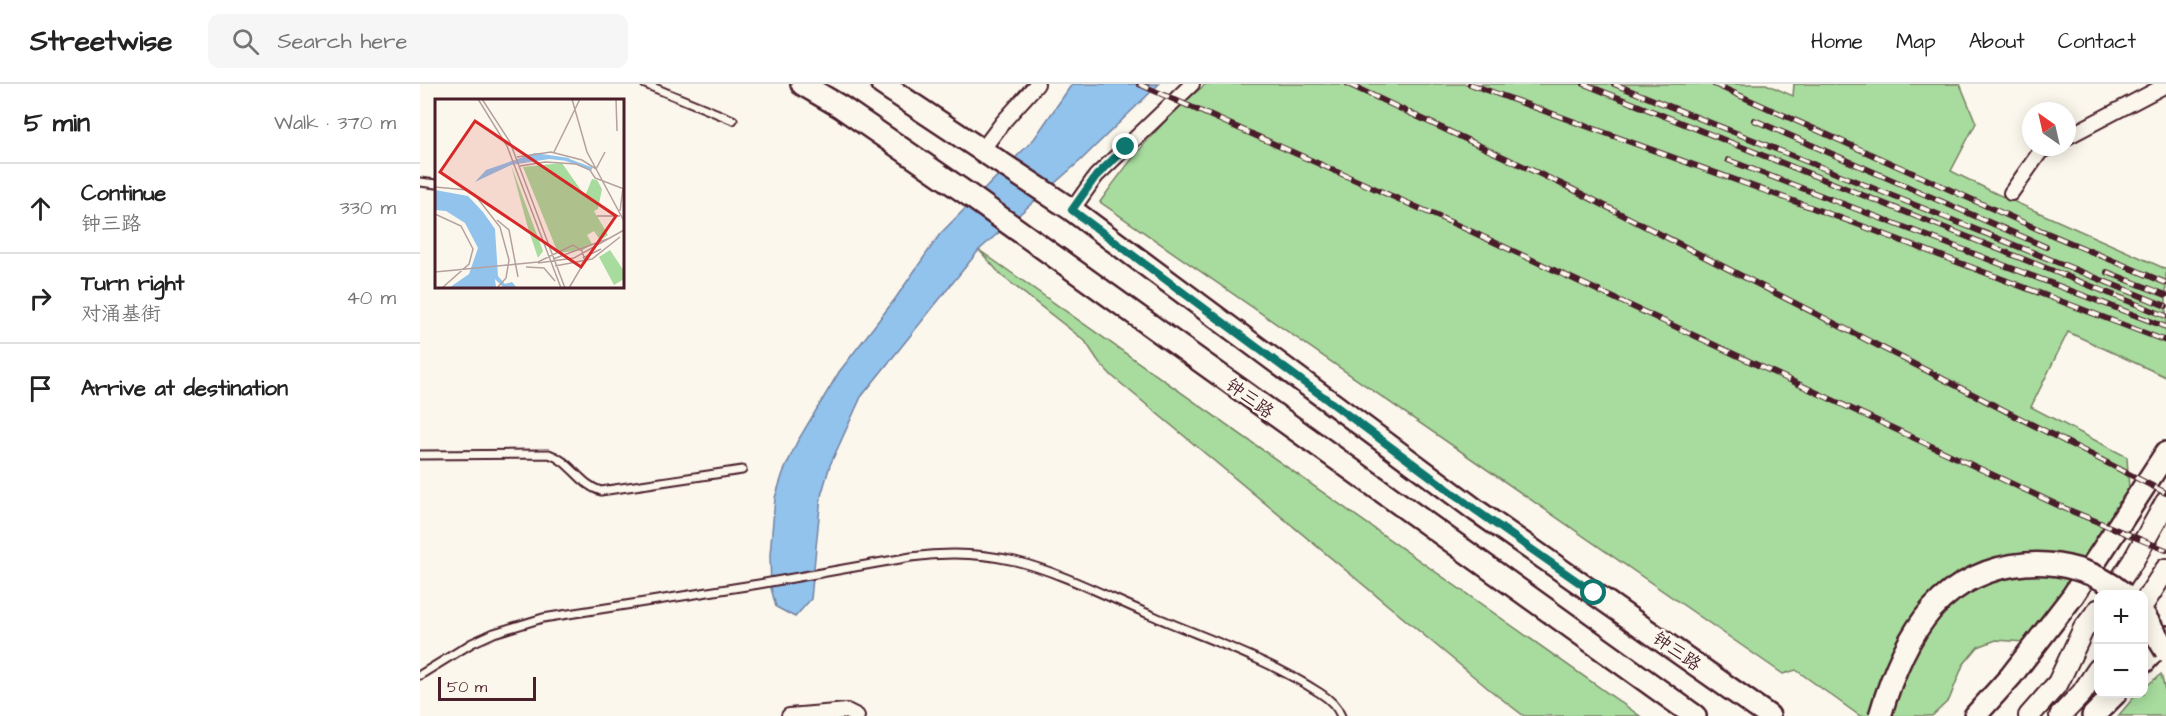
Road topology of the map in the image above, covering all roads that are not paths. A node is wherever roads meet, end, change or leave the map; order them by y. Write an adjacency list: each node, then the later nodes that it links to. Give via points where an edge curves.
1 (645, 84): 7 (lane)
2 (802, 84): 34 (main road, 钟三路, via 969,195)
3 (882, 84): 9 (main road, 钟三路)
4 (1037, 84): 9 (street)
5 (1192, 84): 14 (street, via 1096,176)
6 (2166, 85): 8 (street)
7 (733, 120)
8 (2076, 133)
9 (982, 150): 14 (main road, 钟三路)
10 (2037, 156): 13 (street)
11 (420, 182): 12 (lane)
12 (435, 184)
13 (2011, 193)
14 (1072, 210): 35 (main road, 钟三路, via 1477,511)
15 (2166, 453): 37 (main road, via 2072,597)
16 (420, 455): 17 (lane, via 549,454 601,492)
17 (742, 470)
18 (2166, 502): 20 (street)
19 (2166, 569): 22 (street)
20 (2114, 590)
21 (2118, 590): 36 (main road, bridge, via 2100,578 2055,563 2031,563 1975,577 1943,598 1919,628 1902,655)
22 (2148, 597)
23 (2094, 615): 38 (street, via 2058,683)
24 (2148, 622): 26 (main road, bridge)
25 (2166, 637): 27 (main road)
26 (2166, 651)
27 (2148, 657)
28 (420, 675): 33 (lane, via 472,643 543,618 933,554 992,556 1076,584 1271,666 1321,693)
29 (2094, 675): 39 (street)
30 (2110, 698): 40 (main road)
31 (789, 716): 32 (street, via 847,711)
32 (857, 716)
33 (1341, 716)
34 (1695, 716)
35 (1769, 716)
36 (1880, 716)
37 (1975, 716)
38 (2029, 716)
39 (2060, 716)
40 (2093, 716)

